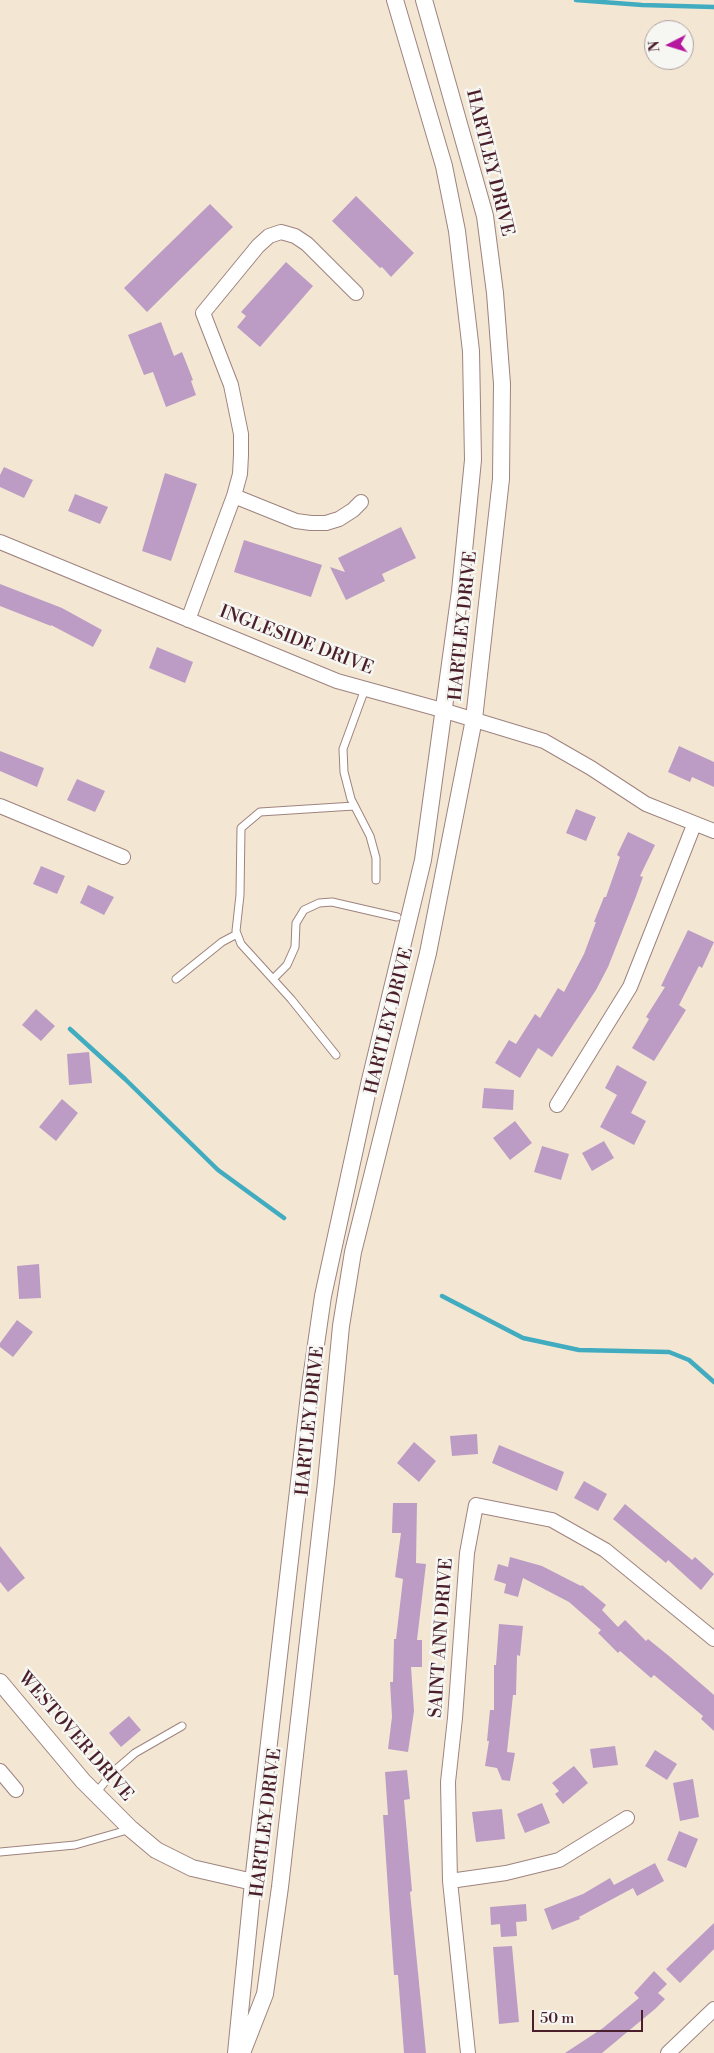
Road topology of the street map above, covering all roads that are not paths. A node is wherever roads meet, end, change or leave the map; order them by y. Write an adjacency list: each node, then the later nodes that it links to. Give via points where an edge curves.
1 (395, 0): 9 (street, HARTLEY DRIVE, via 444,166 457,231 471,351 473,460 460,591)
2 (424, 0): 10 (street, HARTLEY DRIVE, via 485,216 502,375 501,479)
3 (356, 293): 4 (street, via 307,244 281,232 269,236 258,246 203,313 231,385 241,434 240,474)
4 (234, 496): 5 (street, via 296,521 311,523 339,519); 7 (street)
5 (361, 502)
6 (0, 542): 7 (street, INGLESIDE DRIVE)
7 (188, 620): 8 (street, INGLESIDE DRIVE)
8 (365, 689): 9 (street, INGLESIDE DRIVE); 12 (lane, via 343,749 344,772)
9 (442, 710): 10 (street, INGLESIDE DRIVE); 33 (street, HARTLEY DRIVE, via 423,860 323,1296)
10 (474, 719): 13 (street, INGLESIDE DRIVE, via 544,741 646,804); 36 (street, HARTLEY DRIVE, via 428,953 353,1252 341,1326 280,1887 265,1994)
11 (0, 806): 15 (street)
12 (354, 806): 16 (lane, via 370,836 376,858); 18 (lane, via 260,812 241,828)
13 (694, 825): 14 (street, INGLESIDE DRIVE); 22 (street, via 630,987)
14 (714, 831)
15 (123, 857)
16 (376, 880)
17 (397, 917): 20 (lane, via 332,902 319,903 304,910 296,923 295,947 287,965)
18 (237, 934): 19 (lane); 20 (lane, via 241,944)
19 (176, 979)
20 (273, 979): 21 (lane)
21 (336, 1055)
22 (557, 1105)
23 (714, 1639): 32 (street, SAINT ANN DRIVE, via 605,1550 552,1520 476,1506 467,1553 448,1782)
24 (0, 1682): 28 (street, WESTOVER DRIVE)
25 (182, 1726): 28 (lane, via 135,1753)
26 (0, 1771): 27 (street)
27 (16, 1790)
28 (96, 1794): 30 (street, WESTOVER DRIVE)
29 (627, 1818): 32 (street, via 559,1860 506,1873)
30 (131, 1829): 31 (lane, via 75,1845); 33 (street, WESTOVER DRIVE, via 156,1850 192,1868)
31 (0, 1852)
32 (450, 1881): 37 (street, SAINT ANN DRIVE)
33 (253, 1882): 35 (street, HARTLEY DRIVE)
34 (714, 2009): 38 (street)
35 (236, 2053)
36 (242, 2053)
37 (468, 2053)
38 (668, 2053)

